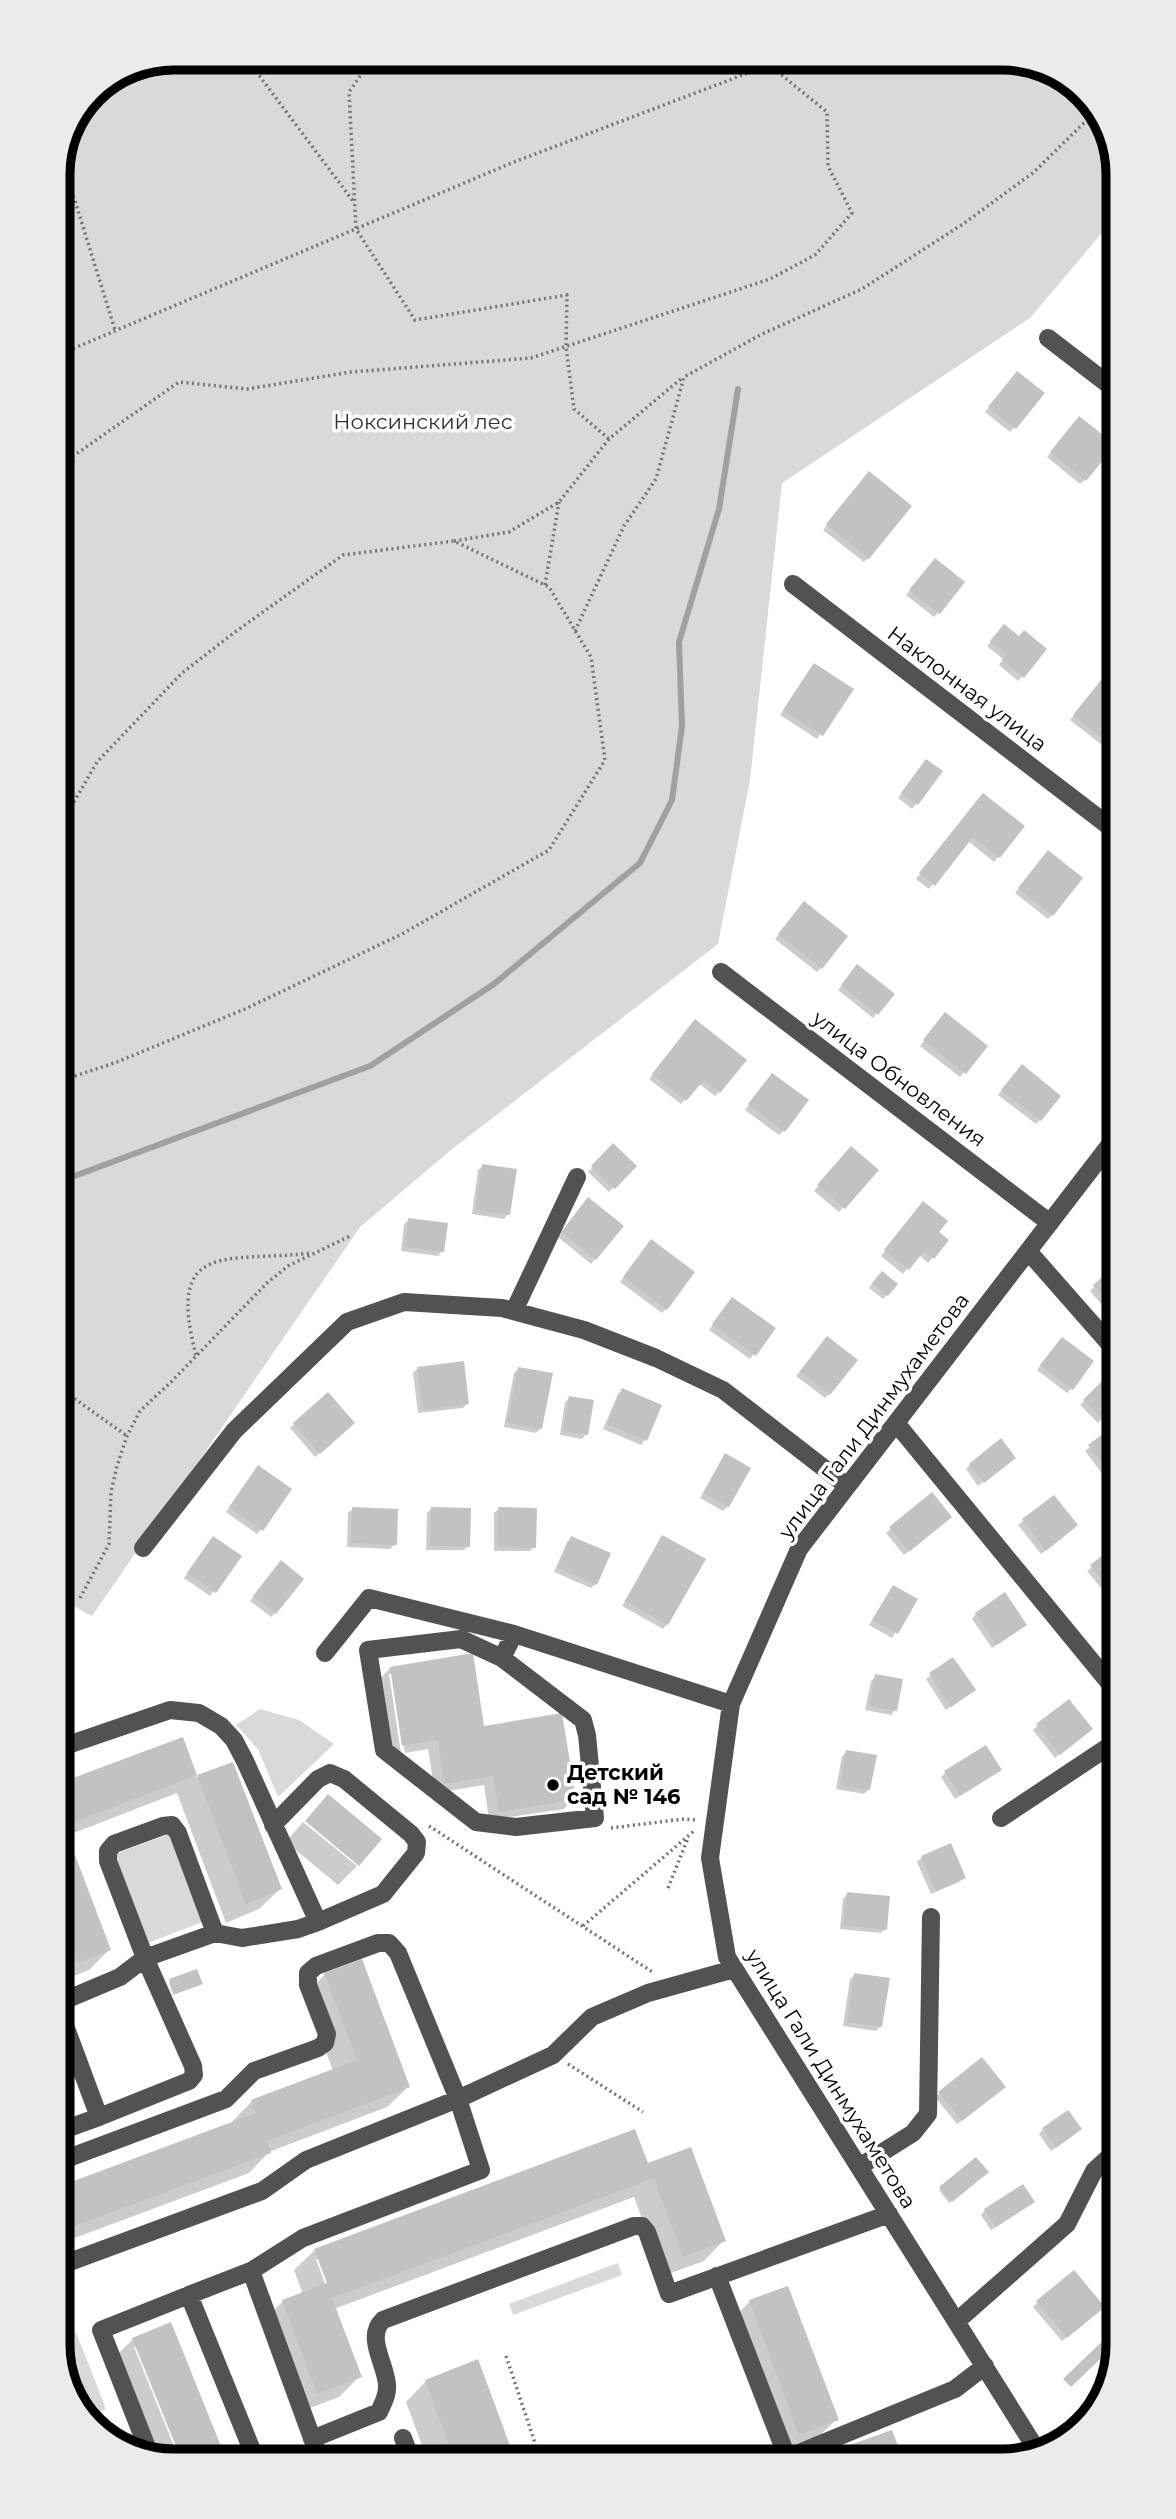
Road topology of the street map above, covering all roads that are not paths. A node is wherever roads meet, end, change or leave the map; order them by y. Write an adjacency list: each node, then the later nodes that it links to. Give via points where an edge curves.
1 (1048, 338): 2 (street)
2 (1106, 382)
3 (793, 583): 4 (street, Наклонная улица)
4 (1106, 824)
5 (721, 972): 8 (street, улица Обновления)
6 (1106, 1150): 8 (street, улица Гали Динмухаметова)
7 (577, 1177): 10 (street)
8 (1050, 1223): 9 (street, улица Гали Динмухаметова)
9 (1028, 1251): 11 (street); 12 (street, улица Гали Динмухаметова)
10 (514, 1311): 13 (street, via 584,1330 723,1390); 14 (street, via 404,1302 347,1322 234,1431)
11 (1106, 1340)
12 (896, 1423): 13 (street, улица Гали Динмухаметова); 18 (street)
13 (847, 1486): 19 (street, улица Гали Динмухаметова, via 799,1549)
14 (144, 1548)
15 (514, 1634): 16 (street, via 369,1598); 17 (street); 19 (street)
16 (325, 1653)
17 (502, 1658): 17 (street, via 583,1720 595,1818 516,1827 477,1822 384,1750 368,1650 461,1639)
18 (1106, 1679)
19 (731, 1704): 28 (street, улица Гали Динмухаметова, via 710,1858 727,1957)
20 (70, 1744): 23 (street, via 170,1710 199,1713 234,1740)
21 (1106, 1748): 22 (street)
22 (1001, 1818)
23 (273, 1825): 25 (street); 25 (street, via 318,1779 330,1773 344,1779 417,1842 416,1853 383,1894)
24 (931, 1917): 36 (street, via 928,2114 913,2133)
25 (318, 1922): 26 (street, via 242,1938)
26 (215, 1933): 27 (street); 27 (street, via 178,1833 172,1825 163,1826 114,1844 108,1851)
27 (145, 1958): 29 (street, via 120,1977); 32 (street, via 194,2075)
28 (734, 1969): 31 (street, via 648,1993 592,2017 554,2055); 36 (street, улица Гали Динмухаметова)
29 (70, 1998)
30 (70, 2039): 32 (street)
31 (458, 2099): 34 (street, via 398,1953 389,1943 378,1943 308,1973 327,2035 318,2048 254,2071 226,2099); 38 (street, via 306,2160 262,2191); 39 (street, via 481,2170 303,2238)
32 (99, 2117): 33 (street)
33 (70, 2127)
34 (70, 2157)
35 (1106, 2160): 42 (street, via 1094,2171 1067,2224)
36 (859, 2166): 37 (street, улица Гали Динмухаметова)
37 (889, 2214): 40 (street); 42 (street, улица Гали Динмухаметова)
38 (70, 2262)
39 (251, 2272): 41 (street); 45 (street)
40 (717, 2277): 45 (street, via 669,2294 648,2232 642,2226 634,2227 383,2320 375,2335 387,2384 379,2412); 51 (street)
41 (189, 2295): 46 (street, via 101,2330); 48 (street)
42 (957, 2321): 43 (street, улица Гали Динмухаметова)
43 (985, 2366): 47 (street, улица Гали Динмухаметова); 52 (street, via 955,2389)
44 (403, 2438): 50 (street)
45 (312, 2439): 49 (street)
46 (146, 2445)
47 (1034, 2445)
48 (252, 2449)
49 (316, 2449)
50 (407, 2449)
51 (785, 2449)
52 (825, 2449)

